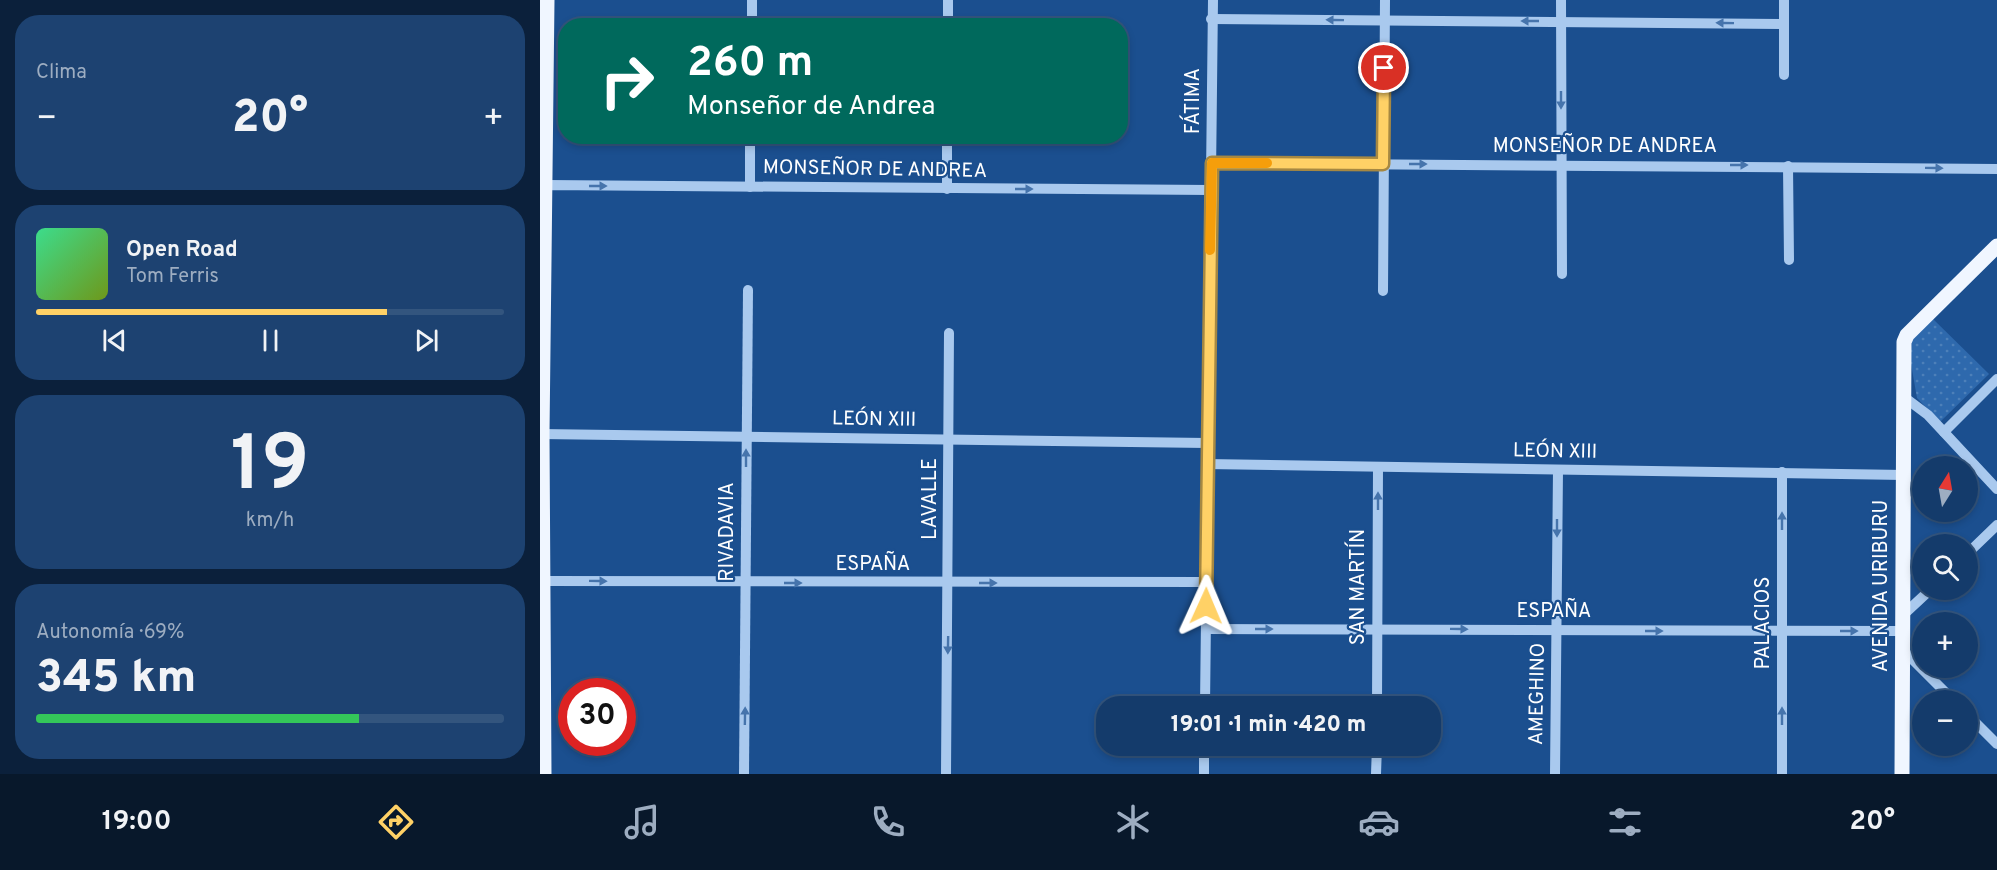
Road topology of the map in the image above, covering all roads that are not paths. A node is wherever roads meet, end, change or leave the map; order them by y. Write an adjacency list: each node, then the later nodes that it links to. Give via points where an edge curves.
1 (752, 0): 8 (street)
2 (948, 0): 9 (street)
3 (1213, 0): 10 (street, FÁTIMA)
4 (1385, 0): 11 (street)
5 (1561, 0): 12 (street)
6 (1784, 0): 13 (street)
7 (545, 9): 22 (main road)
8 (752, 18)
9 (948, 18)
10 (1211, 19): 11 (street, one-way to 10); 17 (street, FÁTIMA)
11 (1385, 20): 12 (street, one-way to 11); 18 (street)
12 (1560, 21): 13 (street, one-way to 12); 19 (street, one-way to 19)
13 (1784, 24): 14 (street)
14 (1784, 75)
15 (750, 144): 23 (street)
16 (947, 144): 24 (street)
17 (1212, 163): 18 (street, MONSEÑOR DE ANDREA); 25 (street, FÁTIMA)
18 (1383, 164): 19 (street, MONSEÑOR DE ANDREA, one-way to 19); 30 (street)
19 (1561, 165): 20 (street, MONSEÑOR DE ANDREA, one-way to 20); 28 (street)
20 (1788, 165): 21 (street, MONSEÑOR DE ANDREA, one-way to 21); 27 (street)
21 (1997, 168)
22 (543, 187): 23 (street, MONSEÑOR DE ANDREA, one-way to 23); 32 (main road)
23 (750, 187): 24 (street, MONSEÑOR DE ANDREA)
24 (947, 189): 25 (street, MONSEÑOR DE ANDREA, one-way to 25)
25 (1211, 190): 39 (street, FÁTIMA)
26 (1997, 246): 34 (main road, AVENIDA URIBURU, via 1907,335)
27 (1789, 260)
28 (1562, 274)
29 (748, 290): 37 (street, RIVADAVIA)
30 (1383, 291)
31 (949, 333): 38 (street, LAVALLE)
32 (541, 377): 36 (main road)
33 (1997, 379): 35 (street)
34 (1904, 397): 35 (street); 44 (main road, AVENIDA URIBURU)
35 (1944, 432): 45 (street)
36 (541, 434): 37 (street, LEÓN XIII); 48 (main road)
37 (746, 436): 38 (street, LEÓN XIII); 49 (street, RIVADAVIA, one-way to 37)
38 (950, 440): 39 (street, LEÓN XIII); 51 (street, LAVALLE)
39 (1207, 443): 40 (street, FÁTIMA)
40 (1206, 464): 41 (street, LEÓN XIII); 50 (street, FÁTIMA)
41 (1378, 468): 42 (street, LEÓN XIII); 54 (street, SAN MARTÍN, one-way to 41)
42 (1558, 470): 43 (street, LEÓN XIII); 56 (street, AMEGHINO, one-way to 56)
43 (1782, 472): 44 (street, LEÓN XIII); 57 (street, PALACIOS, one-way to 43)
44 (1904, 475): 53 (main road, AVENIDA URIBURU)
45 (1997, 489)
46 (1997, 525): 47 (street)
47 (1978, 543)
48 (542, 573): 49 (street, ESPAÑA, one-way to 49); 62 (main road)
49 (746, 582): 51 (street, ESPAÑA, one-way to 51); 68 (street, RIVADAVIA, one-way to 49)
50 (1206, 582): 51 (street, ESPAÑA, one-way to 50); 55 (street, FÁTIMA)
51 (949, 584): 69 (street, LAVALLE, one-way to 69)
52 (1922, 600): 53 (street)
53 (1902, 624): 57 (street, ESPAÑA, one-way to 53); 58 (main road, AVENIDA URIBURU)
54 (1377, 628): 55 (street, ESPAÑA, one-way to 54); 56 (street, ESPAÑA, one-way to 56); 61 (street, SAN MARTÍN)
55 (1206, 629): 60 (street, FÁTIMA)
56 (1556, 630): 57 (street, ESPAÑA, one-way to 57); 72 (street, AMEGHINO)
57 (1781, 631): 73 (street, PALACIOS, one-way to 57)
58 (1903, 651): 59 (street); 74 (main road, AVENIDA URIBURU)
59 (1943, 690)
60 (1205, 696)
61 (1377, 696)
62 (542, 716): 67 (main road)
63 (1978, 725): 64 (street)
64 (1997, 744)
65 (1204, 756): 70 (street)
66 (1377, 756): 71 (street)
67 (544, 774)
68 (744, 774)
69 (946, 774)
70 (1204, 774)
71 (1376, 774)
72 (1555, 774)
73 (1782, 774)
74 (1902, 774)

